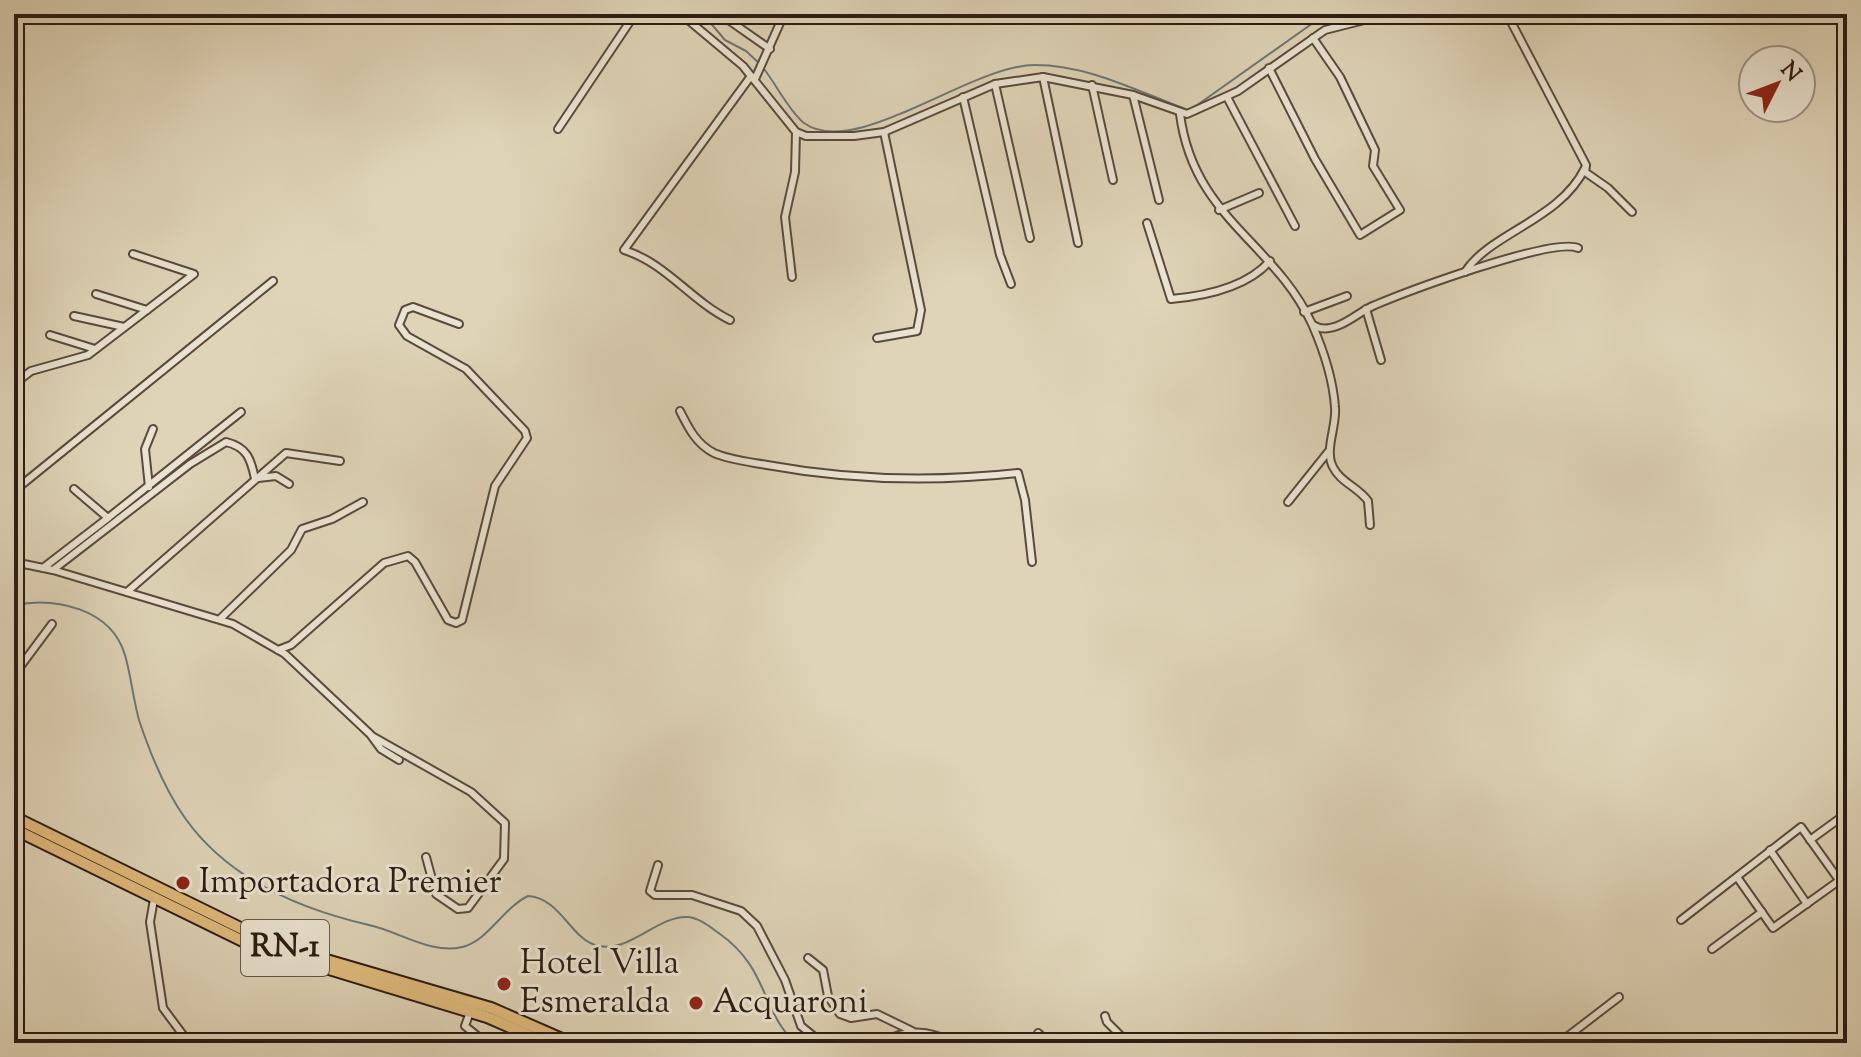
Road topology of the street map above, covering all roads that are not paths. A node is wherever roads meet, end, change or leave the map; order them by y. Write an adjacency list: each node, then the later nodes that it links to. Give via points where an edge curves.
1 (635, 14): 18 (street)
2 (681, 14): 11 (street)
3 (720, 14): 8 (street)
4 (784, 14): 8 (street)
5 (1388, 14): 7 (street, via 1336,26)
6 (1507, 14): 21 (street)
7 (1313, 38): 9 (street); 9 (street, via 1340,77 1375,150 1373,164 1400,210 1394,215 1360,235)
8 (768, 52): 11 (street)
9 (1269, 68): 16 (street)
10 (1043, 77): 12 (street); 13 (street); 30 (street)
11 (753, 78): 19 (street); 44 (street, via 624,250 655,264 703,306)
12 (995, 84): 15 (street); 29 (street)
13 (1092, 85): 14 (street); 22 (street)
14 (1133, 95): 17 (street); 24 (street)
15 (963, 97): 20 (street); 37 (street)
16 (1227, 97): 17 (street); 28 (street)
17 (1180, 114): 25 (street, via 1194,162)
18 (558, 129)
19 (796, 132): 20 (street); 35 (street, via 795,172 785,217)
20 (884, 132): 49 (street, via 921,310 917,331)
21 (1586, 165): 26 (street, via 1585,172); 34 (street, via 1550,209 1477,258)
22 (1113, 180)
23 (1259, 193): 25 (street)
24 (1159, 200)
25 (1219, 210): 33 (street)
26 (1632, 212)
27 (1147, 223): 33 (street, via 1171,299 1231,285)
28 (1295, 226)
29 (1030, 238)
30 (1078, 243)
31 (1578, 248): 34 (street, via 1559,247)
32 (133, 254): 41 (street, via 194,274)
33 (1270, 261): 42 (street)
34 (1464, 273): 40 (street)
35 (792, 277)
36 (273, 281): 62 (street)
37 (1011, 284)
38 (96, 294): 41 (street)
39 (1347, 296): 42 (street)
40 (1366, 309): 45 (street, via 1329,328); 51 (street)
41 (147, 310): 47 (street)
42 (1304, 312): 45 (street)
43 (74, 316): 47 (street)
44 (730, 320)
45 (1311, 323): 56 (street, via 1334,396)
46 (459, 324): 74 (street, via 413,307 405,310 399,325 407,336 466,369 527,438 495,486 462,620 448,620 415,562 397,557 291,645)
47 (124, 327): 50 (street)
48 (50, 335): 50 (street)
49 (877, 338)
50 (95, 349): 52 (street, via 31,371)
51 (1381, 360)
52 (14, 384)
53 (680, 411): 68 (street, via 711,452 778,467 945,480 1018,473)
54 (241, 412): 60 (street)
55 (153, 429): 60 (street, via 145,449)
56 (1331, 445): 64 (street); 66 (street, via 1334,469 1368,501)
57 (340, 461): 58 (street, via 286,453)
58 (255, 479): 59 (street, via 276,476); 70 (street, via 248,454 226,442); 71 (street)
59 (289, 484)
60 (149, 487): 65 (street)
61 (74, 489): 65 (street)
62 (14, 491)
63 (363, 502): 72 (street, via 302,529 291,550)
64 (1288, 502)
65 (108, 518): 69 (street)
66 (1370, 525)
67 (14, 562): 69 (street)
68 (1032, 562)
69 (43, 568): 70 (street)
70 (53, 570): 71 (street)
71 (127, 592): 72 (street)
72 (221, 618): 74 (street)
73 (52, 624): 75 (street)
74 (278, 650): 76 (street)
75 (14, 675)
76 (372, 736): 77 (street); 83 (street, via 471,792 505,823 504,859 468,908 458,909 436,894)
77 (399, 760)
78 (14, 817): 95 (main road, RN-1, via 275,945)
79 (1846, 818): 81 (street)
80 (14, 829): 88 (main road, RN-1)
81 (1810, 840): 82 (street, via 1801,827); 87 (street)
82 (1770, 850): 86 (street); 89 (street)
83 (426, 857)
84 (658, 865): 103 (street, via 650,891 655,895 713,901 741,911 757,926 801,1026)
85 (1847, 875): 87 (street)
86 (1737, 877): 90 (street); 91 (street)
87 (1839, 880): 89 (street)
88 (154, 899): 95 (main road, RN-1, via 268,952); 99 (street, via 150,922 163,1008)
89 (1807, 904): 90 (street, via 1773,928)
90 (1762, 912): 92 (street)
91 (1681, 920)
92 (1712, 949)
93 (808, 958): 97 (street, via 823,970 828,996 840,1014 877,1014)
94 (1619, 997): 108 (street)
95 (472, 1007): 100 (street, via 465,1026); 101 (main road, RN-1); 102 (main road, RN-1)
96 (1105, 1016): 107 (street)
97 (912, 1031): 104 (street); 105 (street)
98 (1038, 1033): 106 (street)
99 (189, 1043)
100 (486, 1043)
101 (547, 1043)
102 (571, 1043)
103 (822, 1043)
104 (881, 1043)
105 (955, 1043)
106 (1049, 1043)
107 (1128, 1043)
108 (1559, 1043)

